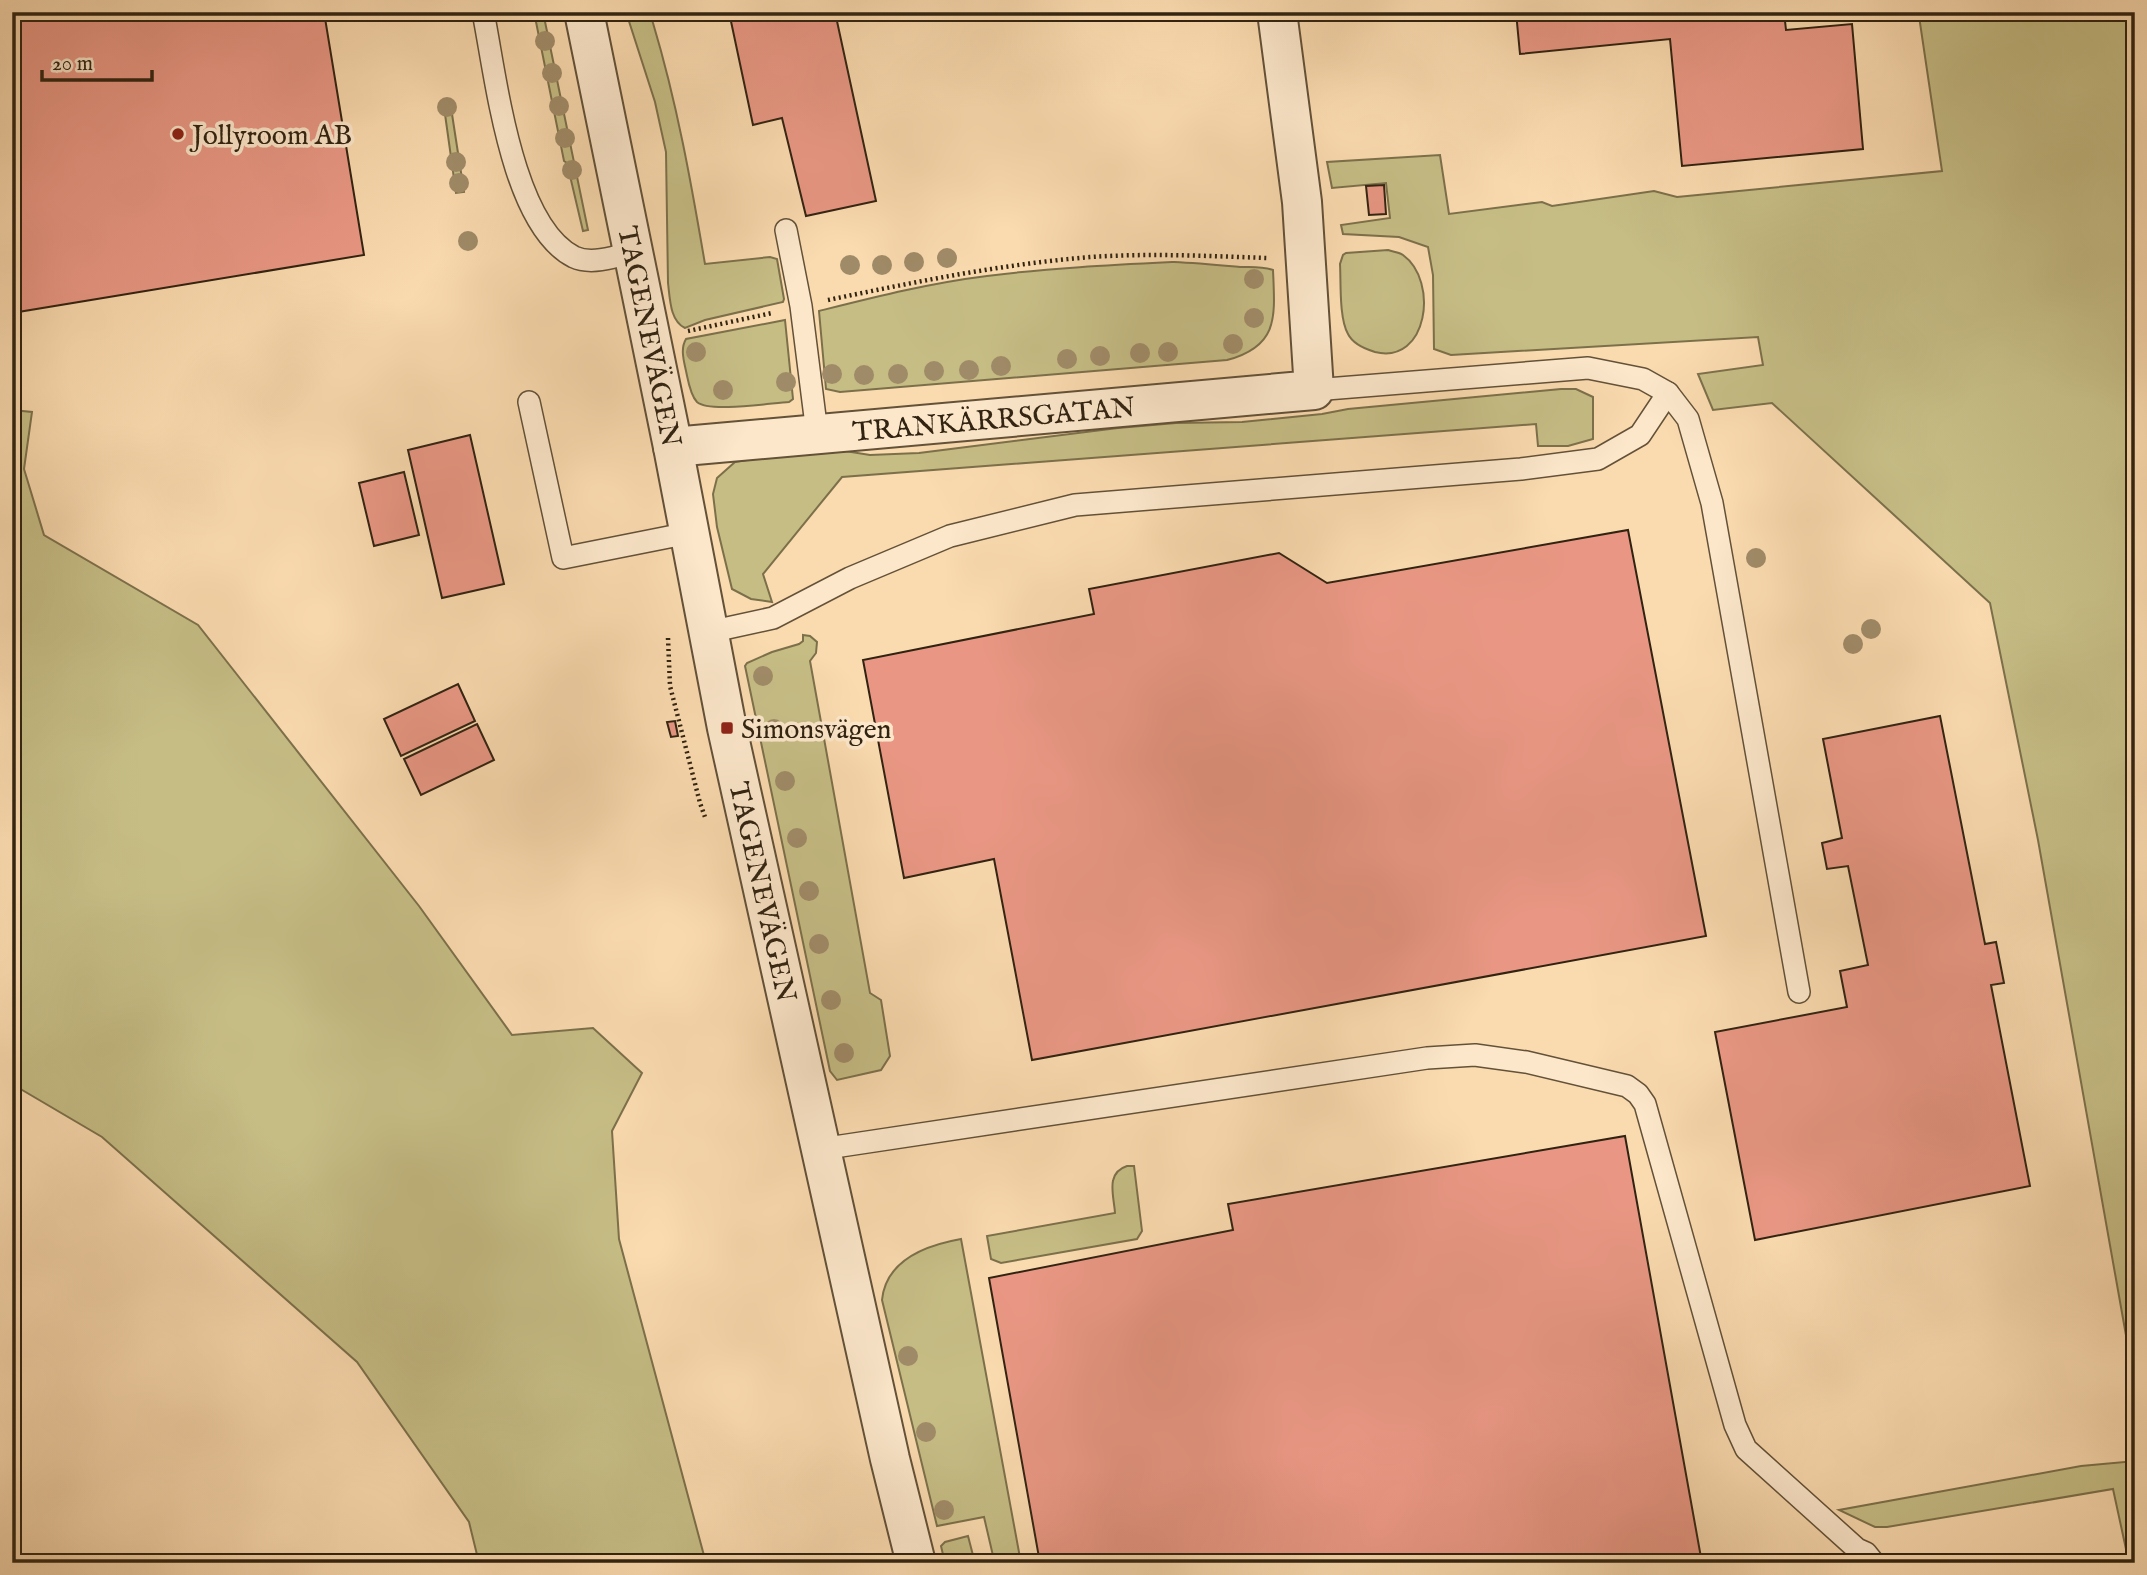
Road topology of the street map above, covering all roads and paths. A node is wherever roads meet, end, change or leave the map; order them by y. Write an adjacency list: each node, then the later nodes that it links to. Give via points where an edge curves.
1 (483, 12): 5 (lane, via 514,167 540,224 575,258 603,260)
2 (584, 12): 5 (street, TAGENEVÄGEN)
3 (1284, 14): 6 (street)
4 (786, 230): 7 (lane)
5 (632, 252): 8 (street, TAGENEVÄGEN)
6 (1306, 259): 7 (path, via 1093,257 998,267); 9 (street)
7 (801, 306): 8 (path); 12 (lane)
8 (651, 339): 13 (street, TAGENEVÄGEN)
9 (1314, 390): 10 (lane, TRANKÄRRSGATAN, via 1588,368 1643,379); 12 (street, TRANKÄRRSGATAN)
10 (1668, 393): 15 (lane, via 1640,435 1598,459 1075,505 950,536 850,578 773,618); 16 (lane, TRANKÄRRSGATAN, via 1688,419 1712,503)
11 (529, 402): 14 (lane, via 563,558)
12 (817, 433): 13 (street, TRANKÄRRSGATAN)
13 (673, 447): 14 (street, TAGENEVÄGEN)
14 (689, 533): 15 (street, TAGENEVÄGEN)
15 (709, 632): 17 (street, TAGENEVÄGEN)
16 (1799, 992)
17 (821, 1149): 18 (street, TAGENEVÄGEN); 19 (lane, via 1427,1058 1475,1055 1526,1062 1627,1086 1645,1104 1735,1425 1746,1449)
18 (916, 1563)
19 (1874, 1563)

